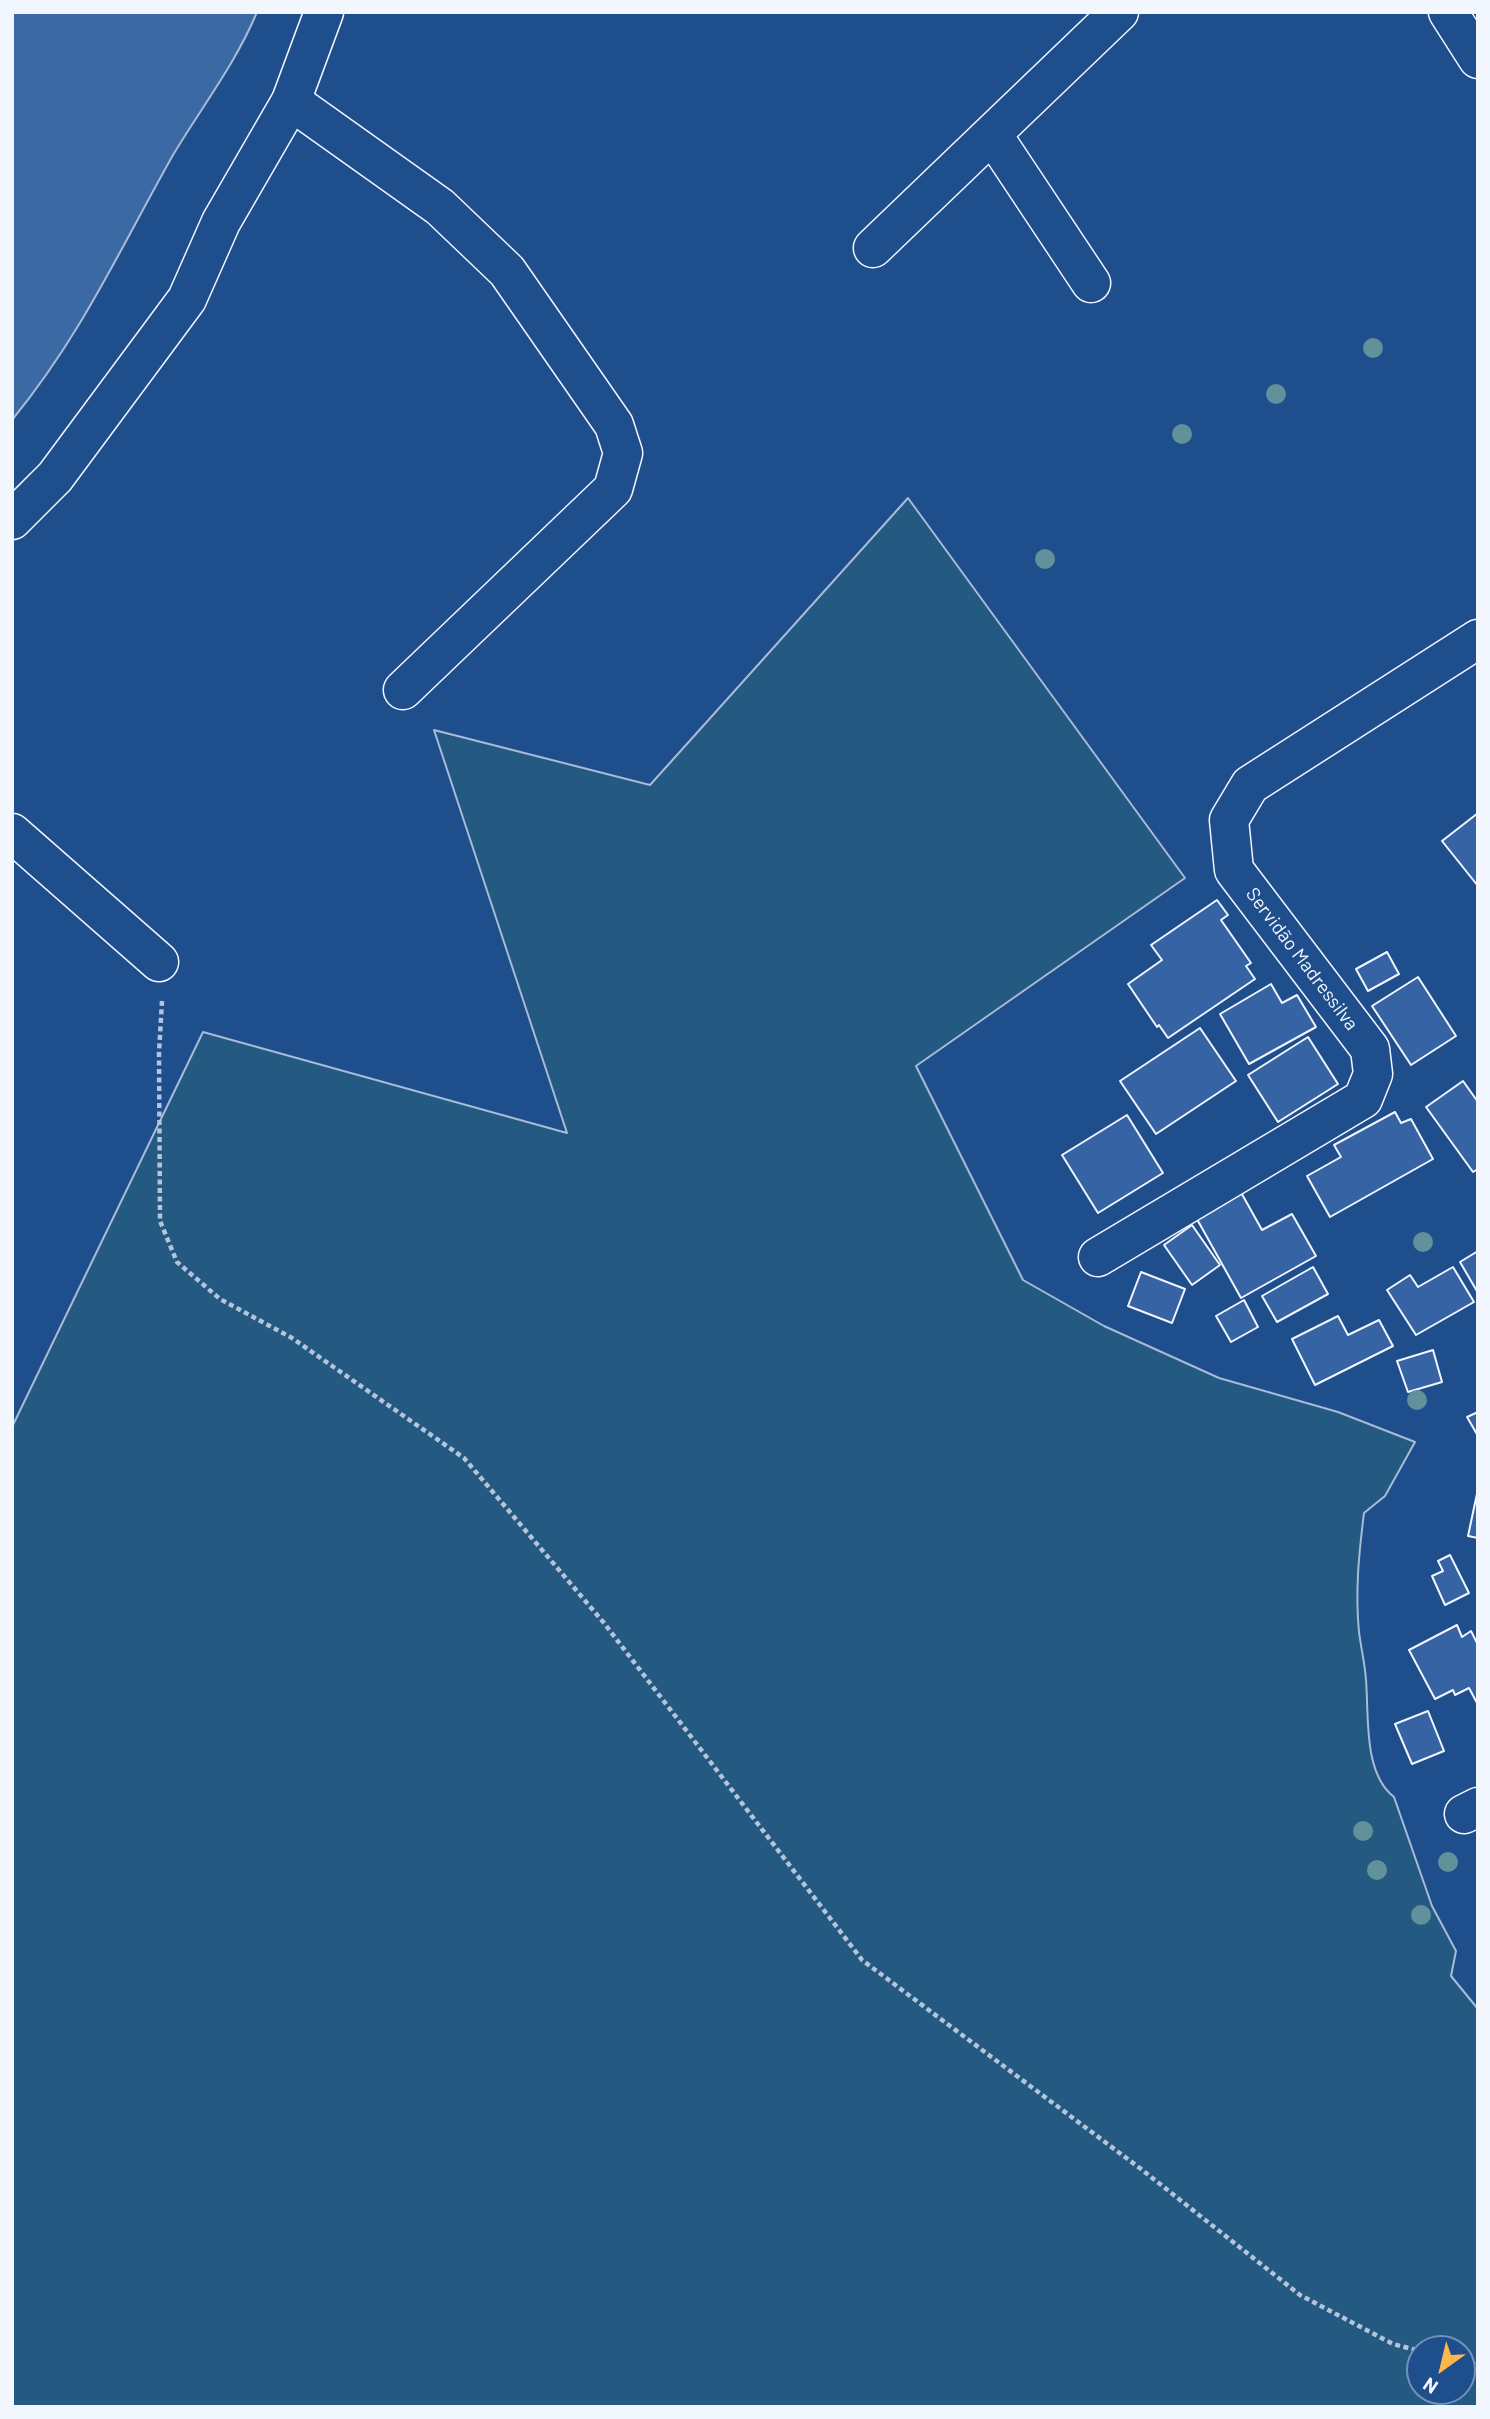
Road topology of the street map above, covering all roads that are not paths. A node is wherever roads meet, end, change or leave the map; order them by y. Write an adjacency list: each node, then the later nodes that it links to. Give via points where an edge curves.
1 (324, 12): 5 (street)
2 (1119, 12): 6 (street)
3 (1448, 12): 4 (street)
4 (1478, 59)
5 (291, 101): 9 (street, via 221,222 187,299 55,477); 11 (street, via 440,207 508,271 614,425 623,453 612,489)
6 (992, 134): 7 (street); 8 (street)
7 (873, 248)
8 (1091, 283)
9 (12, 520)
10 (1478, 639): 14 (street, Servidão Madressilva, via 1250,785 1229,820 1234,870 1370,1049 1373,1074 1363,1099)
11 (403, 690)
12 (12, 833): 13 (street)
13 (159, 962)
14 (1098, 1257)

